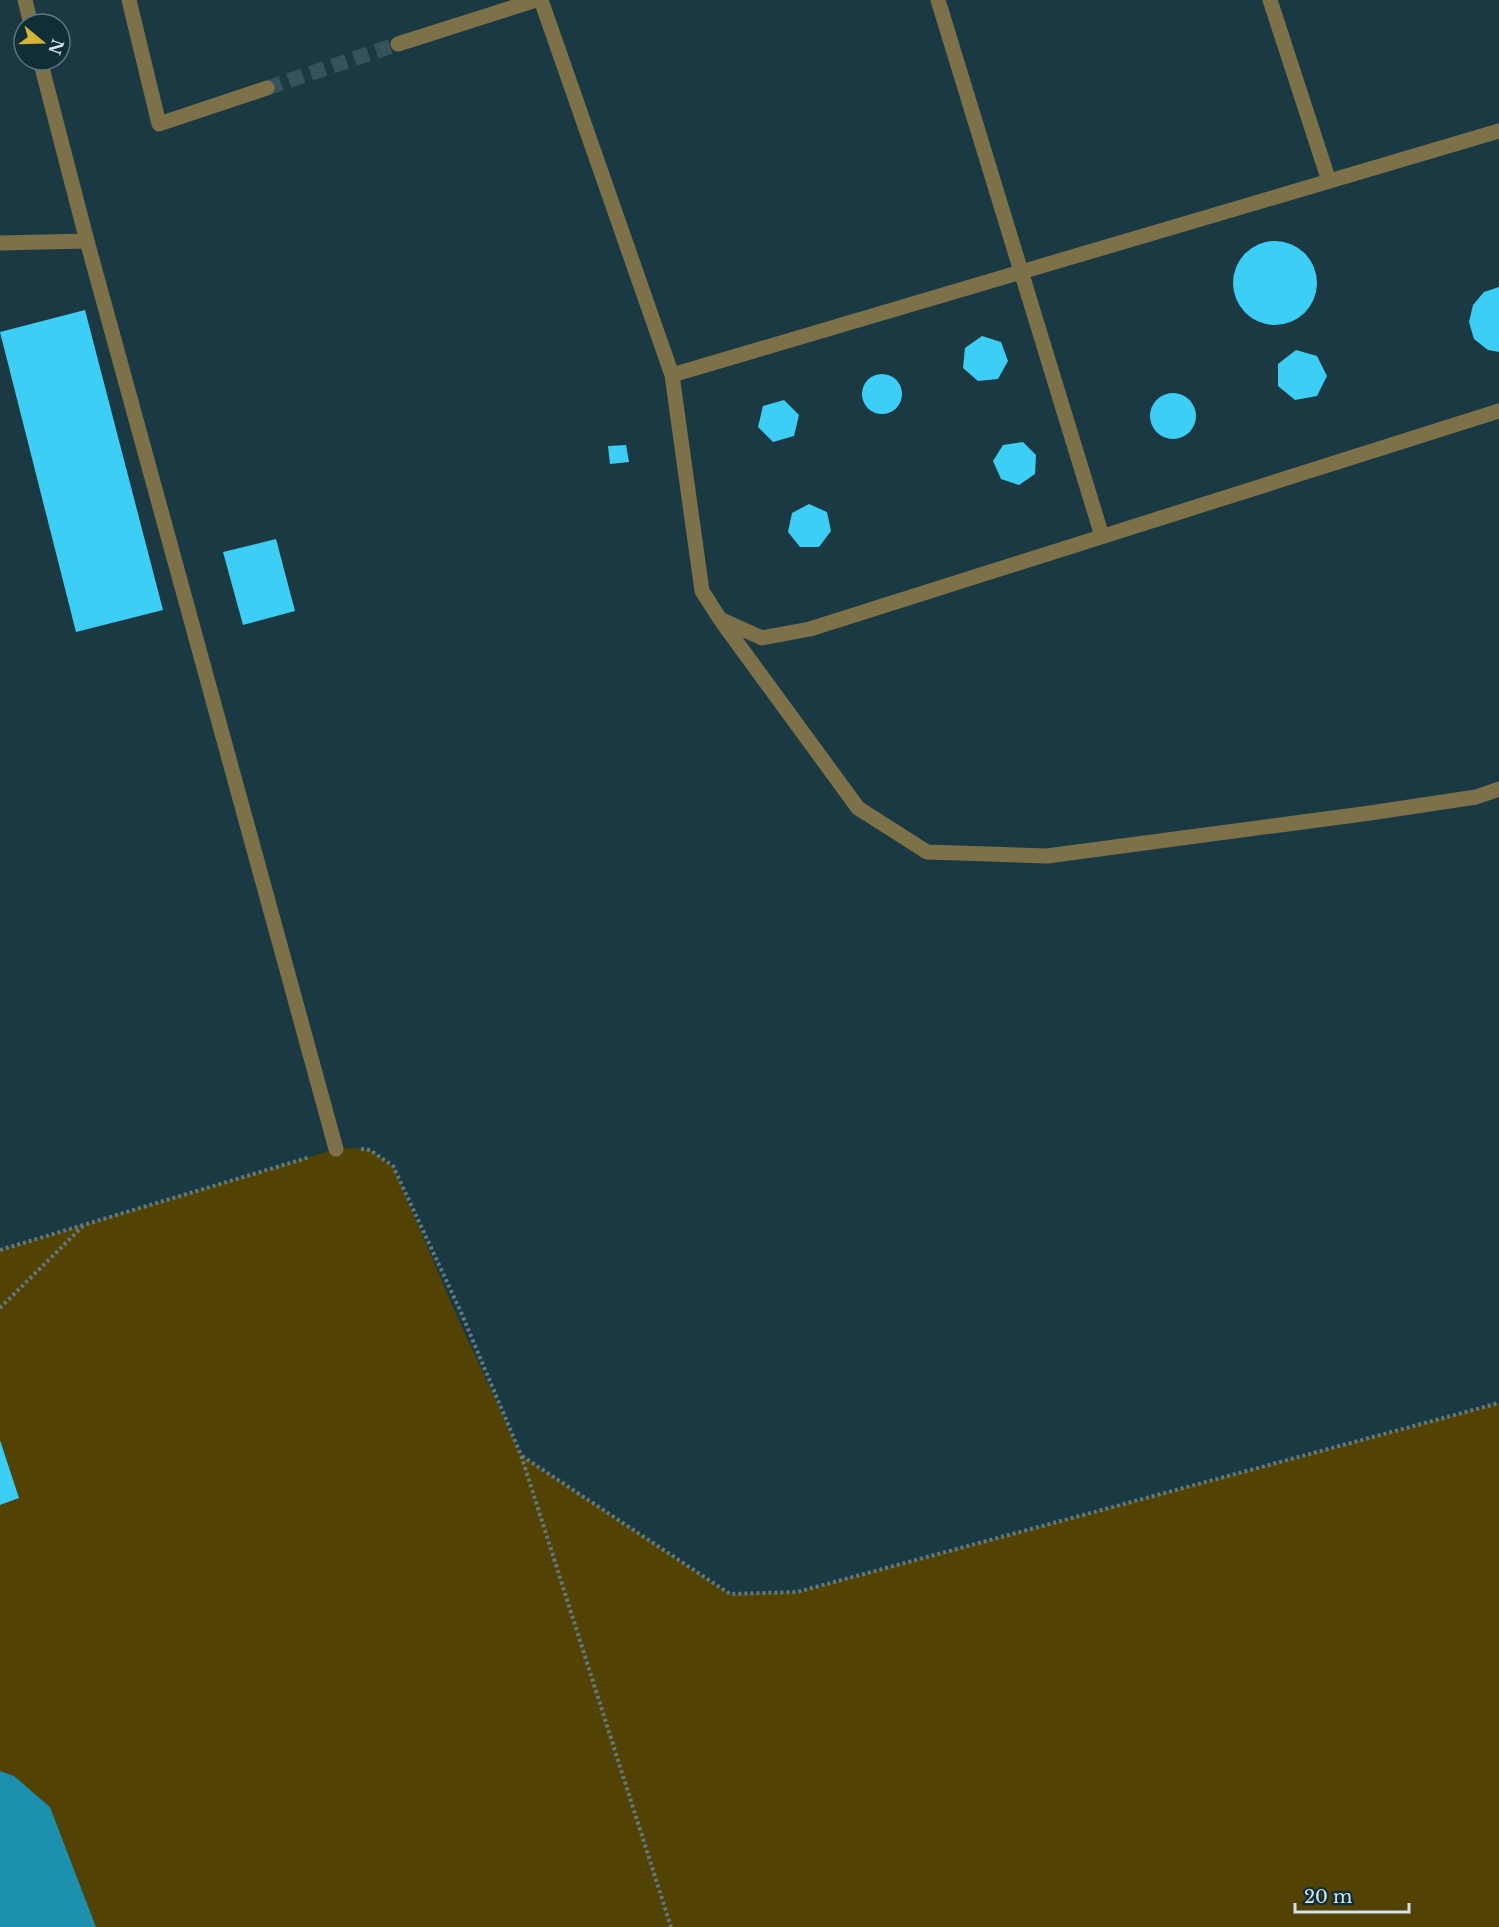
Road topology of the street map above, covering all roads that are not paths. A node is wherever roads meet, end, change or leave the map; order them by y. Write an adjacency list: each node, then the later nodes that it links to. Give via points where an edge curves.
1 (129, 0): 8 (street, via 159,124)
2 (536, 0): 6 (street)
3 (541, 0): 14 (street)
4 (938, 0): 13 (street)
5 (1269, 0): 10 (street)
6 (398, 44)
7 (43, 72): 11 (street)
8 (267, 88)
9 (1499, 131): 10 (street)
10 (1329, 181): 13 (street)
11 (87, 241): 12 (street); 19 (street)
12 (0, 243)
13 (1021, 272): 14 (street); 16 (street)
14 (672, 375): 17 (street, via 702,591)
15 (1499, 411): 16 (street)
16 (1102, 536): 17 (street, via 810,629 762,638)
17 (720, 619): 18 (street, via 858,808 927,852 1047,856 1394,810 1476,797)
18 (1499, 789)
19 (336, 1149)

